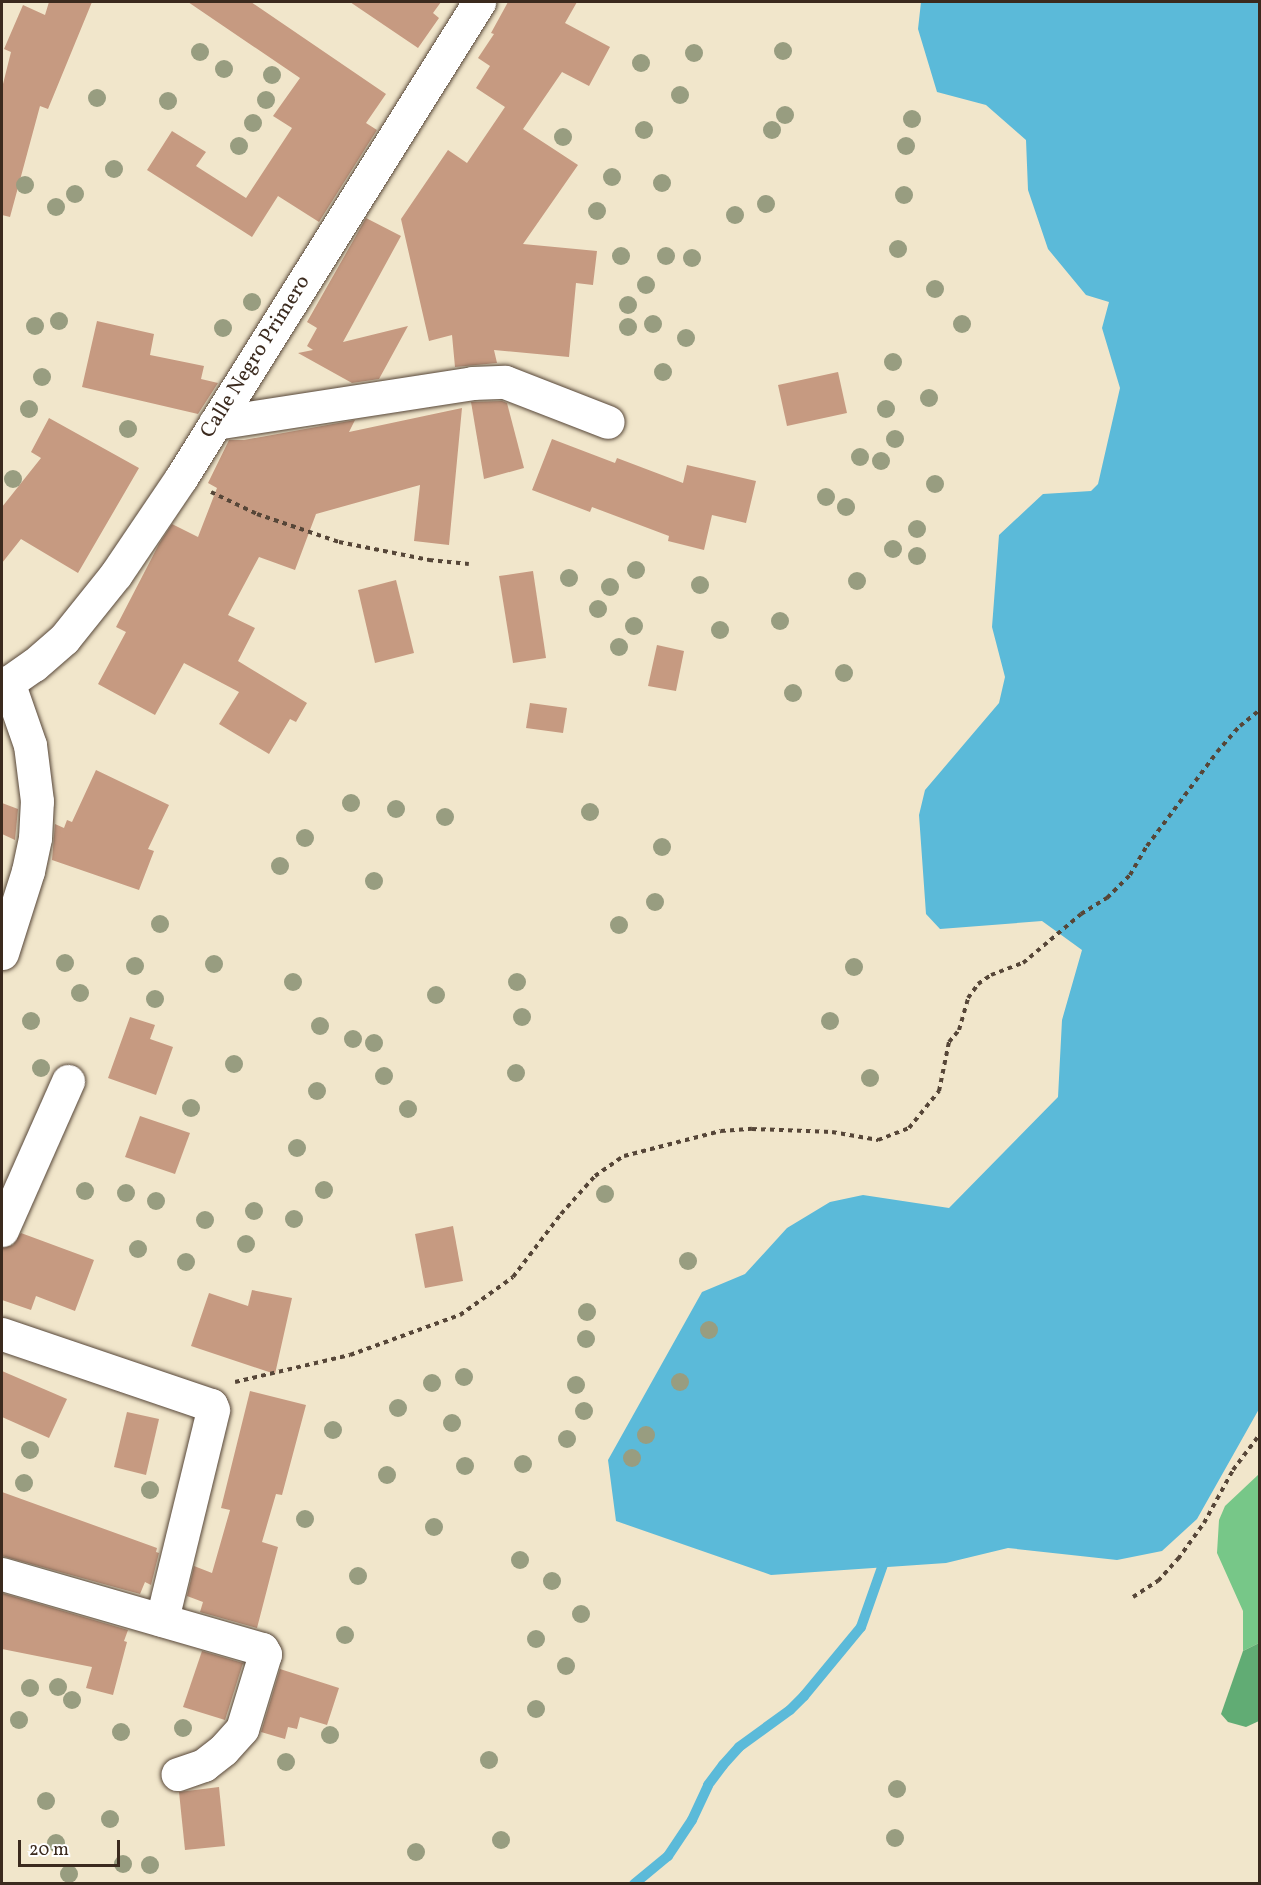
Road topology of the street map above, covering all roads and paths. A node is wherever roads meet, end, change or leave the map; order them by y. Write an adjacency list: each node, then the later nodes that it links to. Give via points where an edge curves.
1 (479, 2): 3 (street, Calle Negro Primero)
2 (608, 422): 3 (street, via 505,382 472,383)
3 (215, 423): 4 (street, Calle Negro Primero)
4 (181, 478): 5 (path, via 257,514 339,542); 6 (street, Calle Negro Primero, via 88,612 64,639)
5 (469, 564)
6 (5, 684): 8 (street, via 30,745 37,801 28,871)
7 (1260, 710): 12 (path, via 1216,752 1130,875 1107,898 1081,914 1023,963 978,984 969,998 960,1030 950,1042 939,1091 909,1128 878,1140 832,1132 721,1131 624,1156 595,1176 513,1277 460,1315 350,1355 239,1379)
8 (2, 953)
9 (68, 1081): 10 (street)
10 (2, 1230)
11 (2, 1334): 12 (street)
12 (211, 1405): 16 (street, via 213,1410)
13 (1260, 1434): 15 (path, via 1178,1559 1158,1581)
14 (2, 1574): 16 (street)
15 (1133, 1597)
16 (162, 1620): 17 (street, via 258,1646 266,1654 242,1729 204,1765)
17 (178, 1774)

